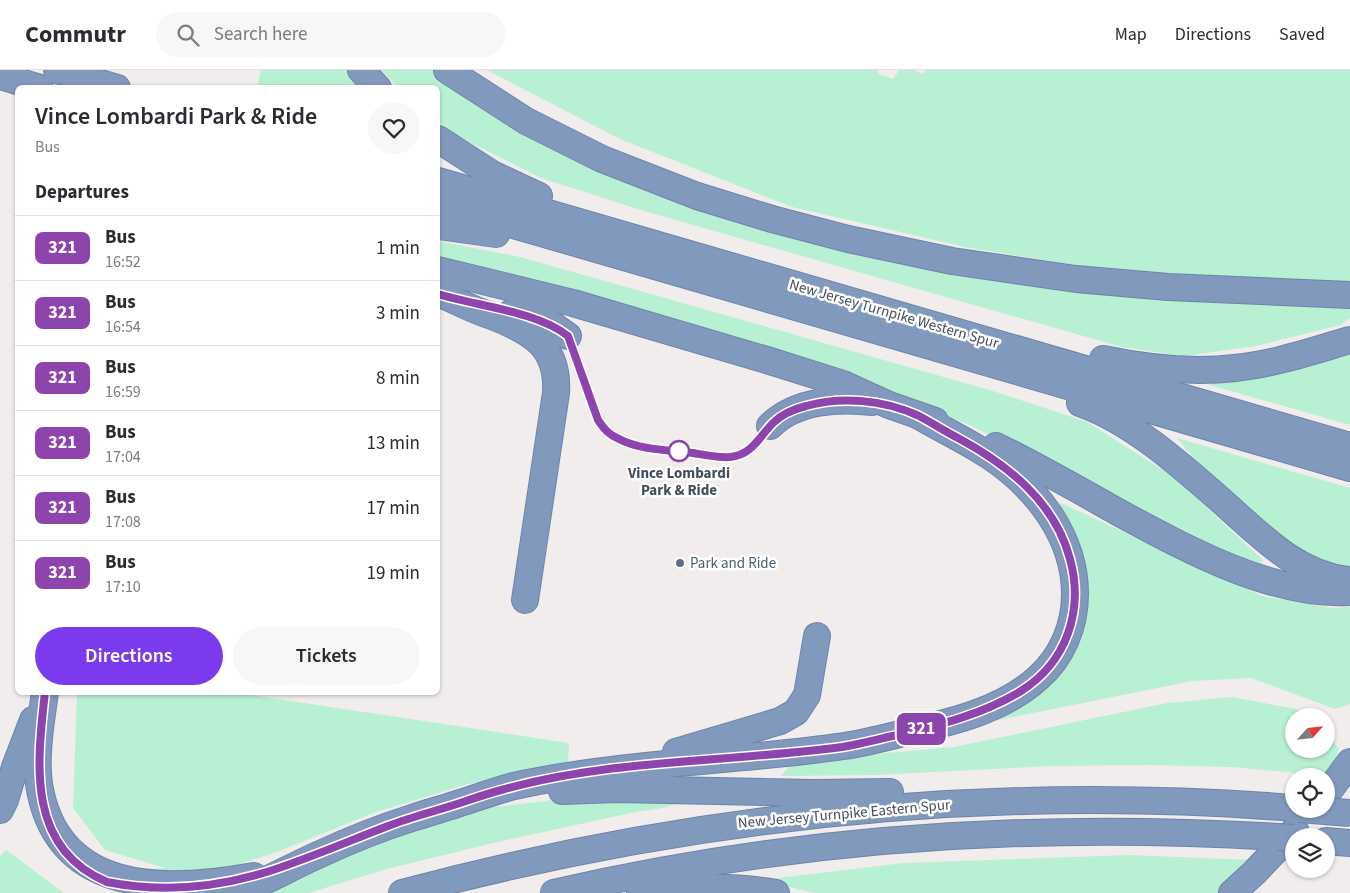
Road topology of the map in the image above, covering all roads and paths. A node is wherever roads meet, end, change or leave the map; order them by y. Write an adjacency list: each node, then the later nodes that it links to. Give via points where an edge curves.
1 (57, 70): 7 (highway)
2 (128, 70): 8 (highway)
3 (361, 70): 9 (highway)
4 (447, 70): 18 (highway, via 526,121 602,160 697,196 839,237 952,261 1076,279 1168,287)
5 (0, 76): 6 (highway)
6 (30, 85)
7 (107, 85)
8 (124, 85)
9 (375, 85)
10 (440, 140): 14 (highway, via 520,188 616,219)
11 (440, 182): 14 (highway, New Jersey Turnpike Western Spur)
12 (440, 204): 15 (highway, New Jersey Turnpike Western Spur)
13 (440, 226): 15 (highway)
14 (700, 257): 20 (highway, New Jersey Turnpike Western Spur)
15 (626, 258): 19 (highway, New Jersey Turnpike Western Spur)
16 (440, 270): 23 (highway, via 689,336 843,384)
17 (441, 295): 21 (highway, via 544,322); 30 (highway, via 531,335 549,353 555,368 556,393)
18 (1350, 295)
19 (883, 332): 27 (highway, New Jersey Turnpike Western Spur); 28 (highway, via 948,364 1073,401 1105,414 1168,457 1283,554 1317,573)
20 (967, 335): 22 (highway, via 1052,346 1136,365 1199,371 1256,365); 26 (highway, New Jersey Turnpike Western Spur)
21 (568, 336)
22 (1350, 340)
23 (889, 405): 24 (highway); 25 (highway, via 855,401 814,404 787,413)
24 (919, 416): 29 (highway, via 988,442 1213,560 1289,586); 35 (highway, via 1008,469 1045,508 1060,532 1074,576 1075,605 1069,633 1048,669 1026,688 993,706 952,721 847,746)
25 (770, 426)
26 (1350, 446)
27 (1350, 468)
28 (1350, 581)
29 (1350, 592)
30 (525, 600)
31 (817, 636): 35 (highway, via 807,696 792,716)
32 (43, 695): 40 (highway)
33 (44, 695): 47 (highway, via 38,766 44,806 52,829 66,852 98,878 126,889 190,892 227,885)
34 (1350, 762): 36 (highway)
35 (597, 771): 38 (highway, via 511,787)
36 (1335, 783)
37 (1028, 802): 38 (highway, via 882,791 814,793 617,789 545,792); 39 (highway, New Jersey Turnpike Eastern Spur, via 1150,801); 49 (highway, New Jersey Turnpike Eastern Spur, via 865,810 721,826 552,856)
38 (455, 805): 47 (highway, via 410,818)
39 (1285, 808)
40 (0, 810)
41 (1335, 812): 42 (highway, New Jersey Turnpike Eastern Spur, bridge)
42 (1350, 813)
43 (1306, 818): 53 (highway)
44 (1285, 838): 50 (highway, New Jersey Turnpike Eastern Spur, via 1116,831 941,836 743,858)
45 (1335, 842): 46 (highway)
46 (1350, 843)
47 (316, 856): 48 (highway)
48 (237, 893)
49 (402, 893)
50 (554, 893)
51 (640, 893): 52 (highway, via 715,887)
52 (776, 893)
53 (1232, 893)

